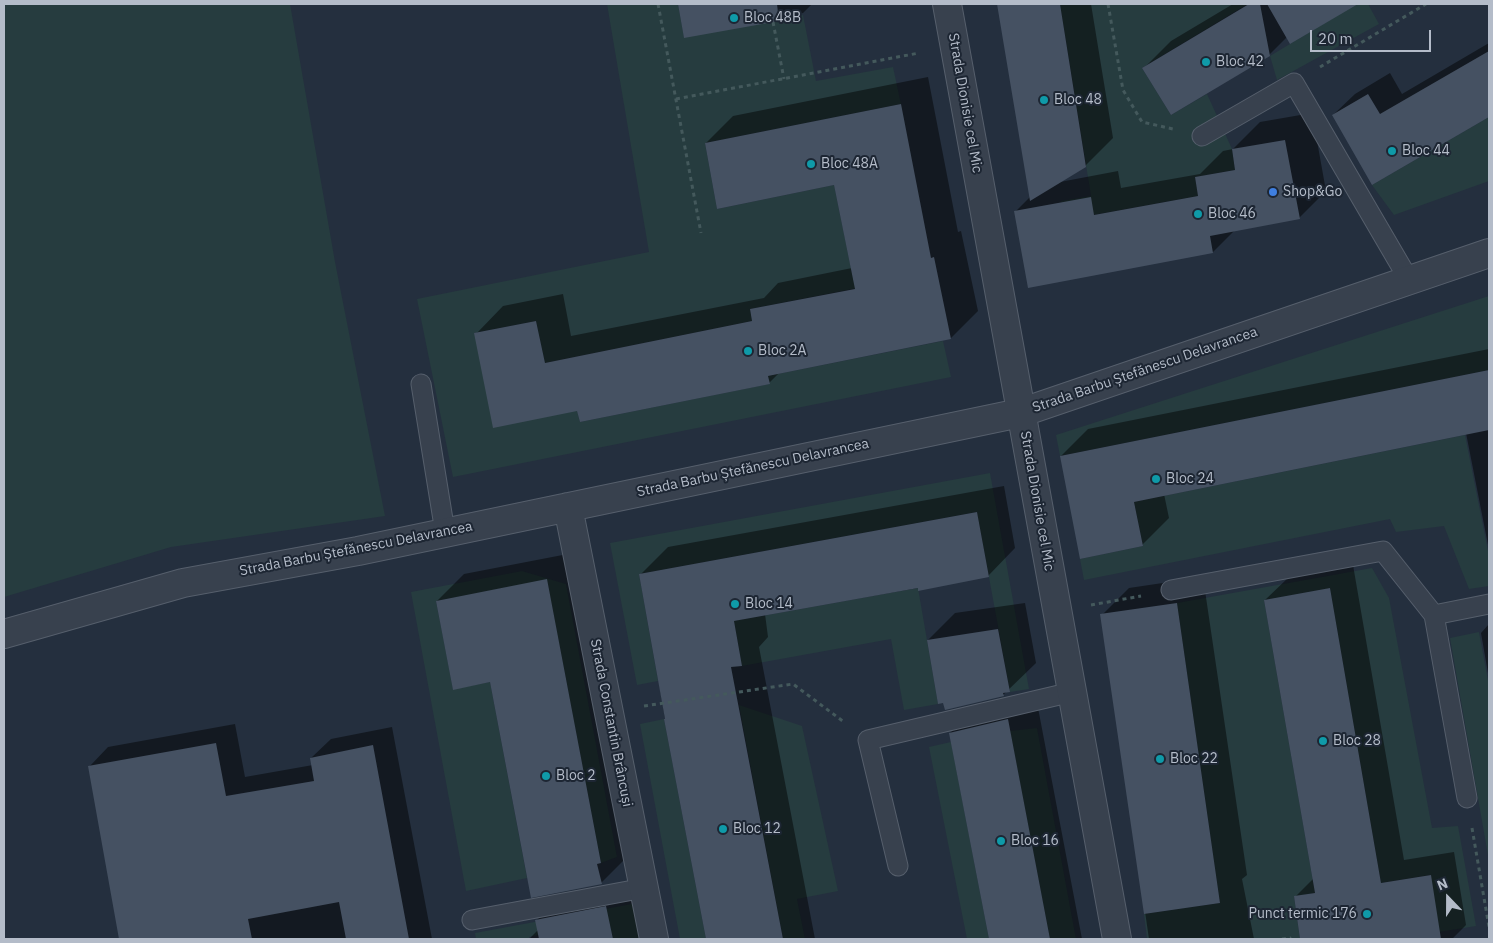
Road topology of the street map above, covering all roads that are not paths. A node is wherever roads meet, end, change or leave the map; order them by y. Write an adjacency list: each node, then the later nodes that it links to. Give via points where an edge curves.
1 (947, 4): 6 (street, Strada Dionisie cel Mic)
2 (1202, 136): 4 (lane, via 1294,83)
3 (1489, 253): 4 (street, Strada Barbu Ștefănescu Delavrancea)
4 (1409, 280): 6 (street, Strada Barbu Ștefănescu Delavrancea)
5 (421, 384): 8 (lane)
6 (1020, 412): 7 (street, Strada Barbu Ștefănescu Delavrancea); 13 (street, Strada Dionisie cel Mic)
7 (568, 507): 8 (street, Strada Barbu Ștefănescu Delavrancea); 16 (street, Strada Constantin Brâncuși)
8 (445, 532): 12 (street, Strada Barbu Ștefănescu Delavrancea, via 183,583)
9 (1171, 590): 11 (lane, via 1383,551)
10 (1489, 604): 11 (lane)
11 (1434, 615): 14 (lane)
12 (4, 634)
13 (1072, 692): 15 (lane, via 868,740); 19 (street, Strada Dionisie cel Mic)
14 (1467, 798)
15 (898, 866)
16 (644, 888): 17 (lane); 18 (street, Strada Constantin Brâncuși)
17 (472, 920)
18 (654, 939)
19 (1117, 939)

